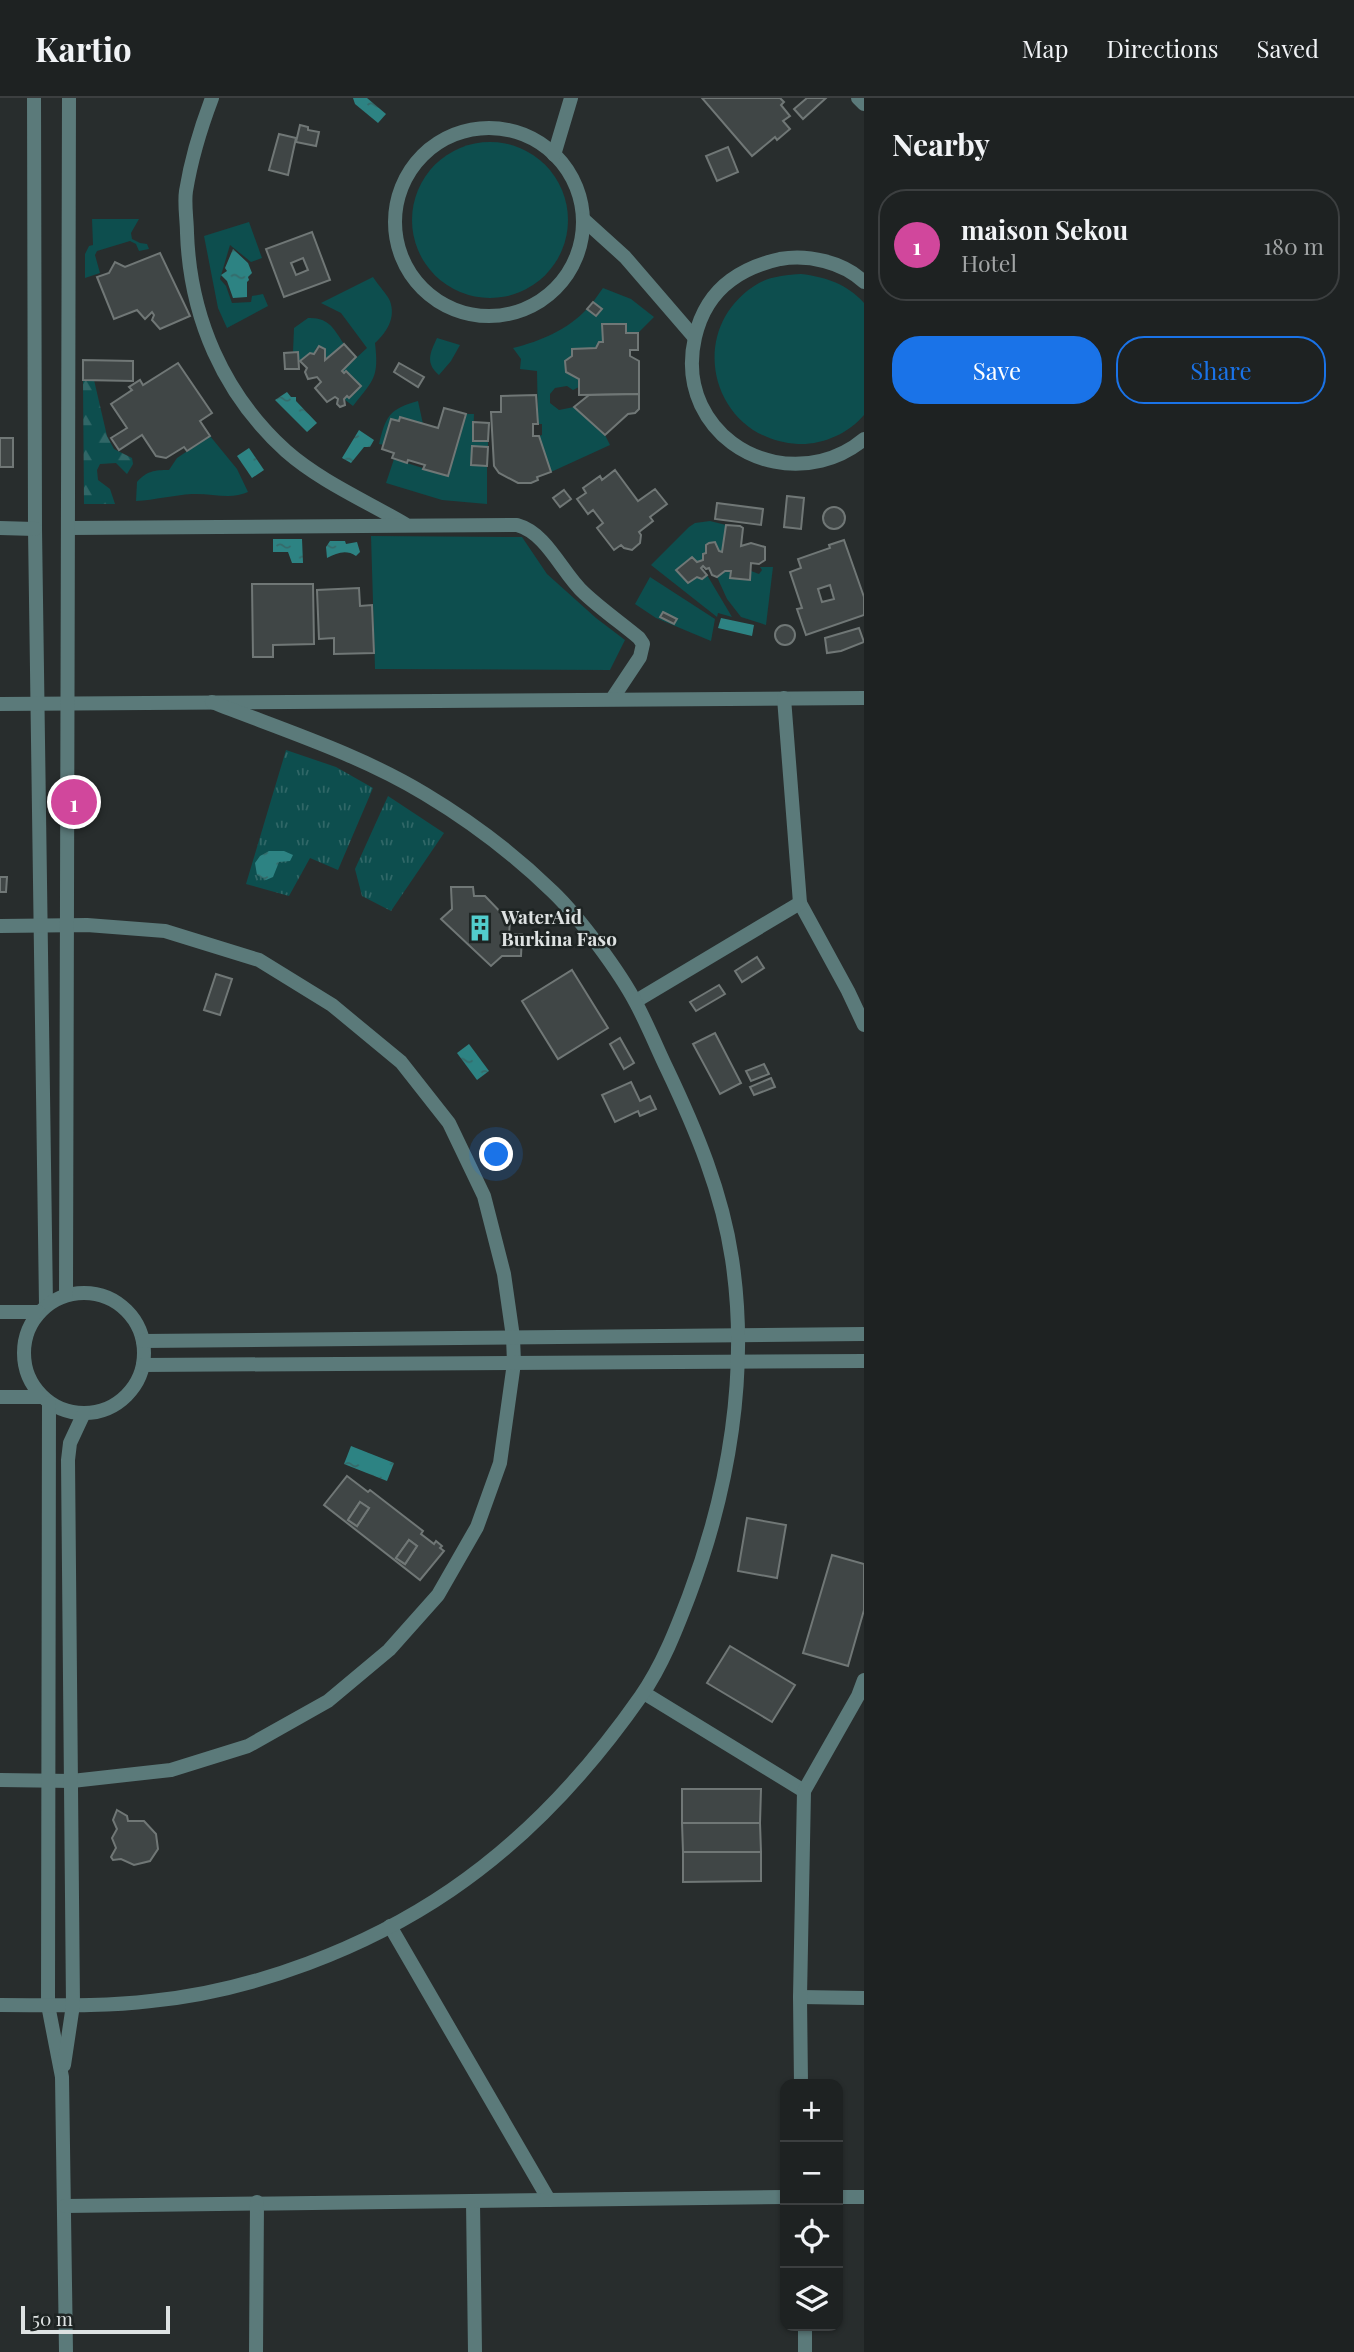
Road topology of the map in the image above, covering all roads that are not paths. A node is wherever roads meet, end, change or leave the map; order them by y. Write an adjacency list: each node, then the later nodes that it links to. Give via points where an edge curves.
1 (34, 98): 14 (street)
2 (69, 98): 15 (street)
3 (212, 98): 12 (street, via 186,192 188,265 196,307 221,369 255,418 287,452)
4 (571, 98): 7 (street)
5 (858, 98): 6 (street)
6 (864, 104)
7 (554, 155): 8 (street, via 579,195); 8 (street, via 527,136 496,128 463,132 434,146 411,169 397,198 394,230 402,261 420,288 447,307 478,316 510,314 540,301 564,279 579,251)
8 (583, 219): 10 (street, via 625,257)
9 (864, 282): 10 (street, via 827,261 793,257 760,263 730,280 707,306)
10 (694, 337): 11 (street, via 692,372 701,405 721,434 749,454 782,464 817,463 850,451)
11 (864, 439)
12 (406, 525): 15 (street); 18 (street, via 517,525 530,530 583,592 643,644 640,657)
13 (0, 528): 14 (street)
14 (35, 528): 22 (street)
15 (69, 528): 19 (street)
16 (785, 698): 17 (street); 18 (street); 23 (street)
17 (864, 698)
18 (612, 699): 20 (street)
19 (68, 702): 20 (street); 22 (street); 25 (street)
20 (212, 702): 27 (street, via 357,760 424,793 491,839 556,894)
21 (0, 704): 22 (street)
22 (39, 704): 24 (street)
23 (800, 903): 27 (street); 28 (street)
24 (40, 925): 25 (street); 26 (street); 30 (street)
25 (66, 925): 29 (street); 34 (street, via 165,931 259,960 332,1005 401,1062 449,1123 484,1196 504,1274)
26 (0, 926)
27 (636, 1001): 33 (street, via 697,1133 717,1189 732,1258)
28 (864, 1025)
29 (66, 1295): 30 (street); 35 (street, via 99,1294 115,1301 138,1325)
30 (42, 1309): 31 (street); 41 (street, via 28,1328 23,1346 30,1382)
31 (0, 1312)
32 (864, 1334): 33 (street)
33 (739, 1335): 34 (street); 37 (street)
34 (513, 1337): 35 (street); 38 (street)
35 (143, 1341): 39 (street)
36 (864, 1361): 37 (street)
37 (738, 1362): 38 (street); 44 (street, via 726,1472 704,1556 675,1634)
38 (514, 1363): 39 (street); 47 (street, via 500,1463 477,1527 438,1595 389,1650 328,1702 248,1746 171,1770)
39 (143, 1364): 42 (street, via 138,1380 116,1404)
40 (0, 1397): 41 (street)
41 (46, 1400): 42 (street); 46 (street)
42 (84, 1413): 47 (street, via 70,1443 68,1460)
43 (864, 1681): 48 (street)
44 (644, 1693): 48 (street); 49 (street, via 576,1779 522,1834 452,1890)
45 (0, 1780): 46 (street)
46 (47, 1780): 47 (street); 53 (street)
47 (72, 1780): 54 (street)
48 (804, 1791): 50 (street)
49 (390, 1926): 54 (street, via 318,1960 236,1986 152,2001); 60 (street)
50 (800, 1997): 51 (street); 56 (street)
51 (864, 1998)
52 (0, 2005): 53 (street)
53 (48, 2005): 54 (street); 55 (street)
54 (73, 2005): 55 (street)
55 (62, 2077): 63 (street)
56 (802, 2079)
57 (780, 2197): 60 (street)
58 (843, 2197): 59 (street)
59 (864, 2197)
60 (549, 2200): 62 (street)
61 (257, 2202): 62 (street); 63 (street); 66 (street)
62 (473, 2202): 67 (street)
63 (65, 2206): 65 (street)
64 (805, 2331): 68 (street)
65 (66, 2352)
66 (256, 2352)
67 (475, 2352)
68 (805, 2352)

